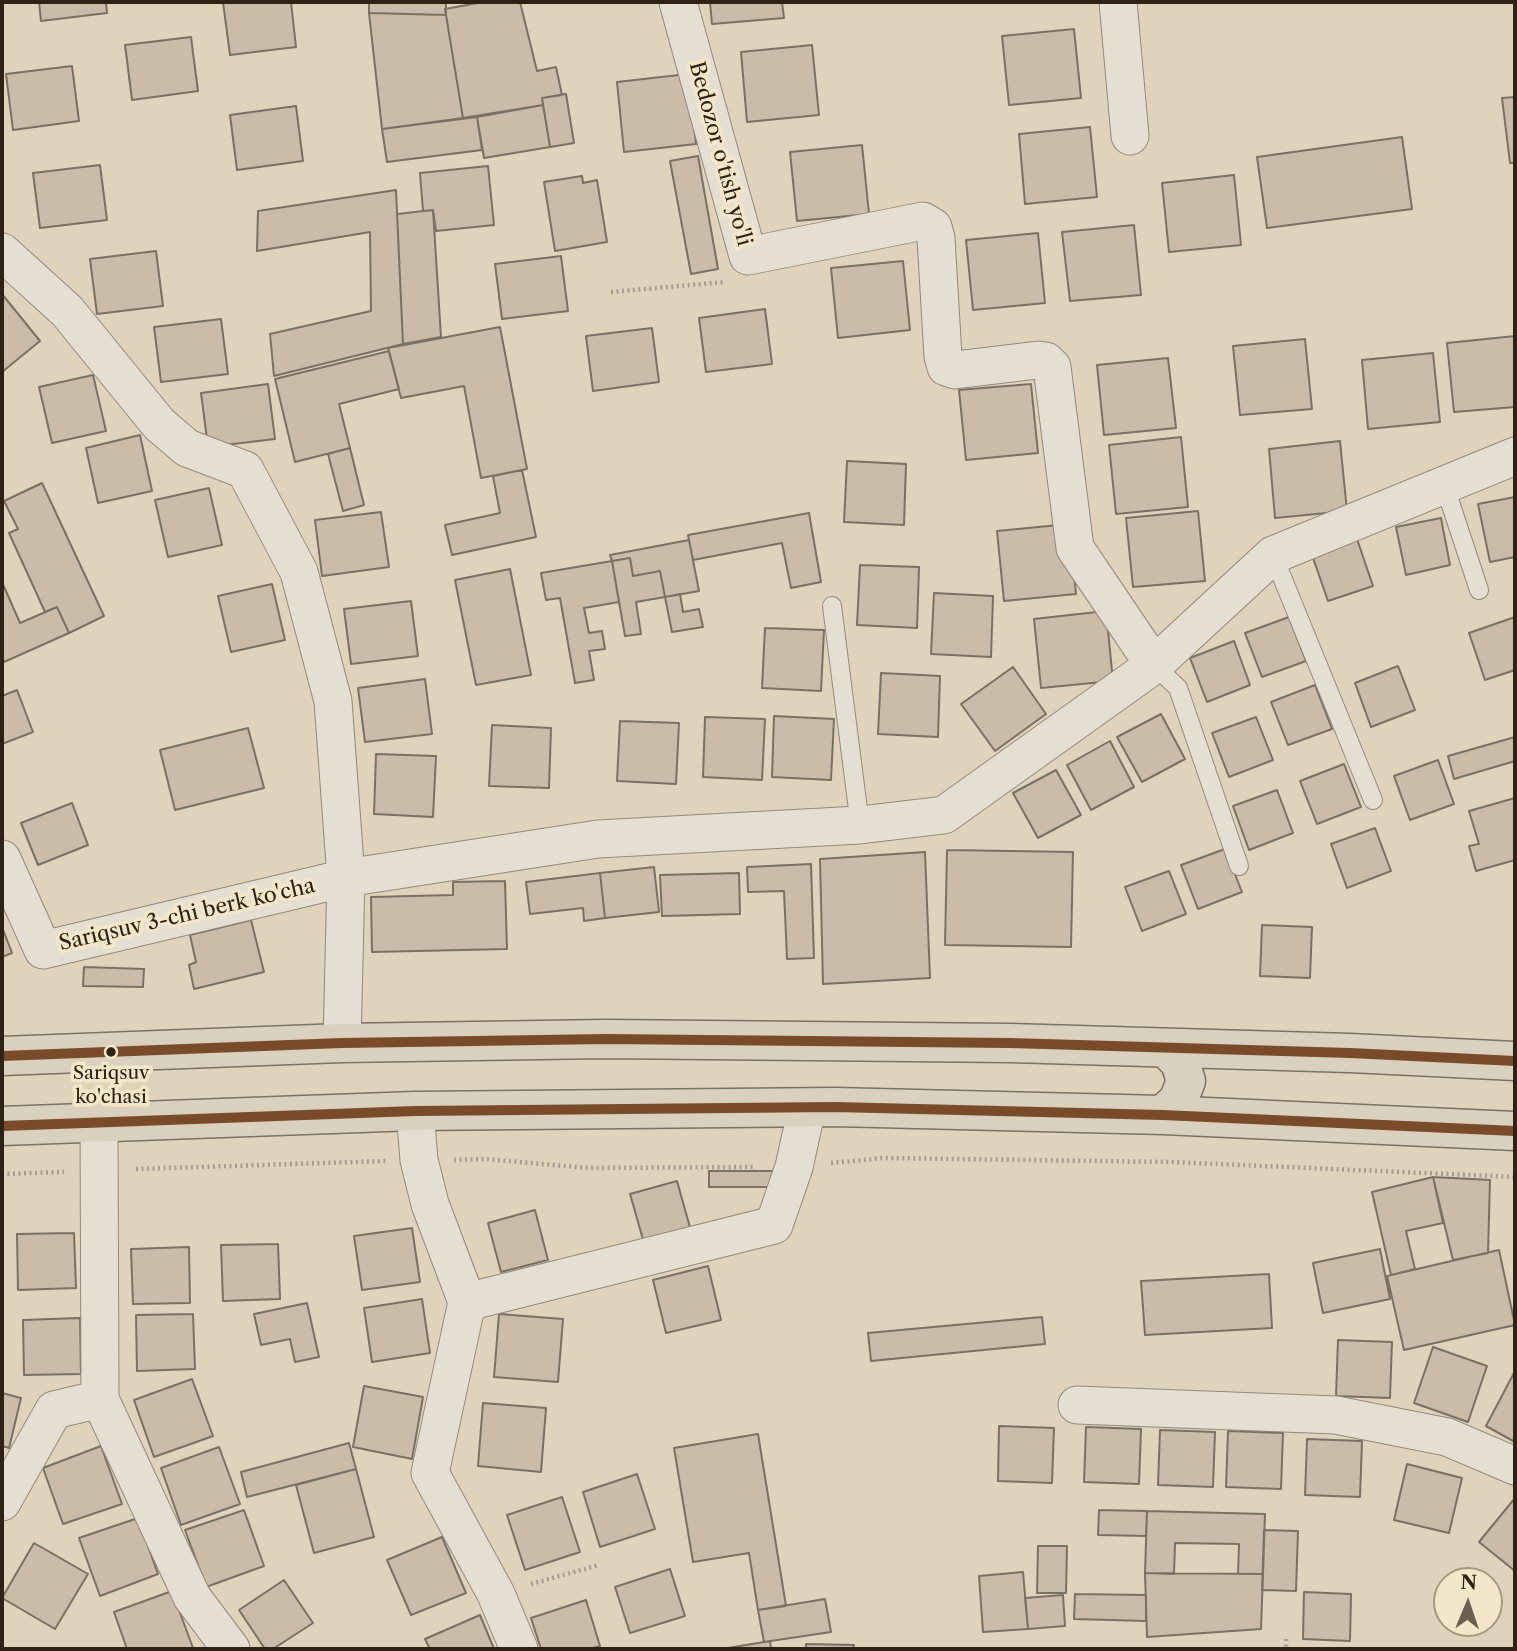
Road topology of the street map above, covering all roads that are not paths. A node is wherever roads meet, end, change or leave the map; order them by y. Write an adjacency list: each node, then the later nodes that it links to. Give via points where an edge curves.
1 (678, 2): 10 (street, Bedozor o'tish yo'li, via 748,256 923,221 933,227 946,367 955,370 1038,360 1052,367 1075,548)
2 (1118, 2): 3 (street)
3 (1130, 136)
4 (2, 252): 15 (street, via 67,311 159,424 187,448 245,470 299,572 333,701)
5 (1515, 456): 6 (street)
6 (1444, 484): 7 (street); 8 (lane)
7 (1273, 555): 10 (street); 11 (lane)
8 (1479, 590)
9 (832, 606): 12 (lane)
10 (1154, 665): 12 (street, via 944,815); 14 (lane, via 1178,688)
11 (1373, 800)
12 (860, 825): 15 (street, via 598,839)
13 (2, 859): 15 (street, Sariqsuv 3-chi berk ko'cha, via 43,950)
14 (1239, 866)
15 (346, 878): 16 (street)
16 (342, 1043): 17 (main road, via 824,1040); 18 (main road)
17 (1166, 1048): 19 (main road); 22 (main road, via 1180,1062 1186,1080 1178,1101)
18 (2, 1056)
19 (1515, 1061)
20 (807, 1108): 21 (main road); 22 (main road); 26 (street, via 794,1167 774,1225)
21 (415, 1111): 23 (main road); 26 (street, via 419,1160 430,1204)
22 (1163, 1115): 25 (main road)
23 (99, 1121): 24 (main road); 27 (street)
24 (2, 1126)
25 (1515, 1131)
26 (467, 1302): 32 (street, via 430,1473 496,1594)
27 (100, 1399): 30 (street, via 54,1409); 31 (street, via 192,1597)
28 (1077, 1405): 29 (street, via 1336,1415 1447,1437)
29 (1515, 1466)
30 (2, 1502)
31 (231, 1649)
32 (519, 1649)

